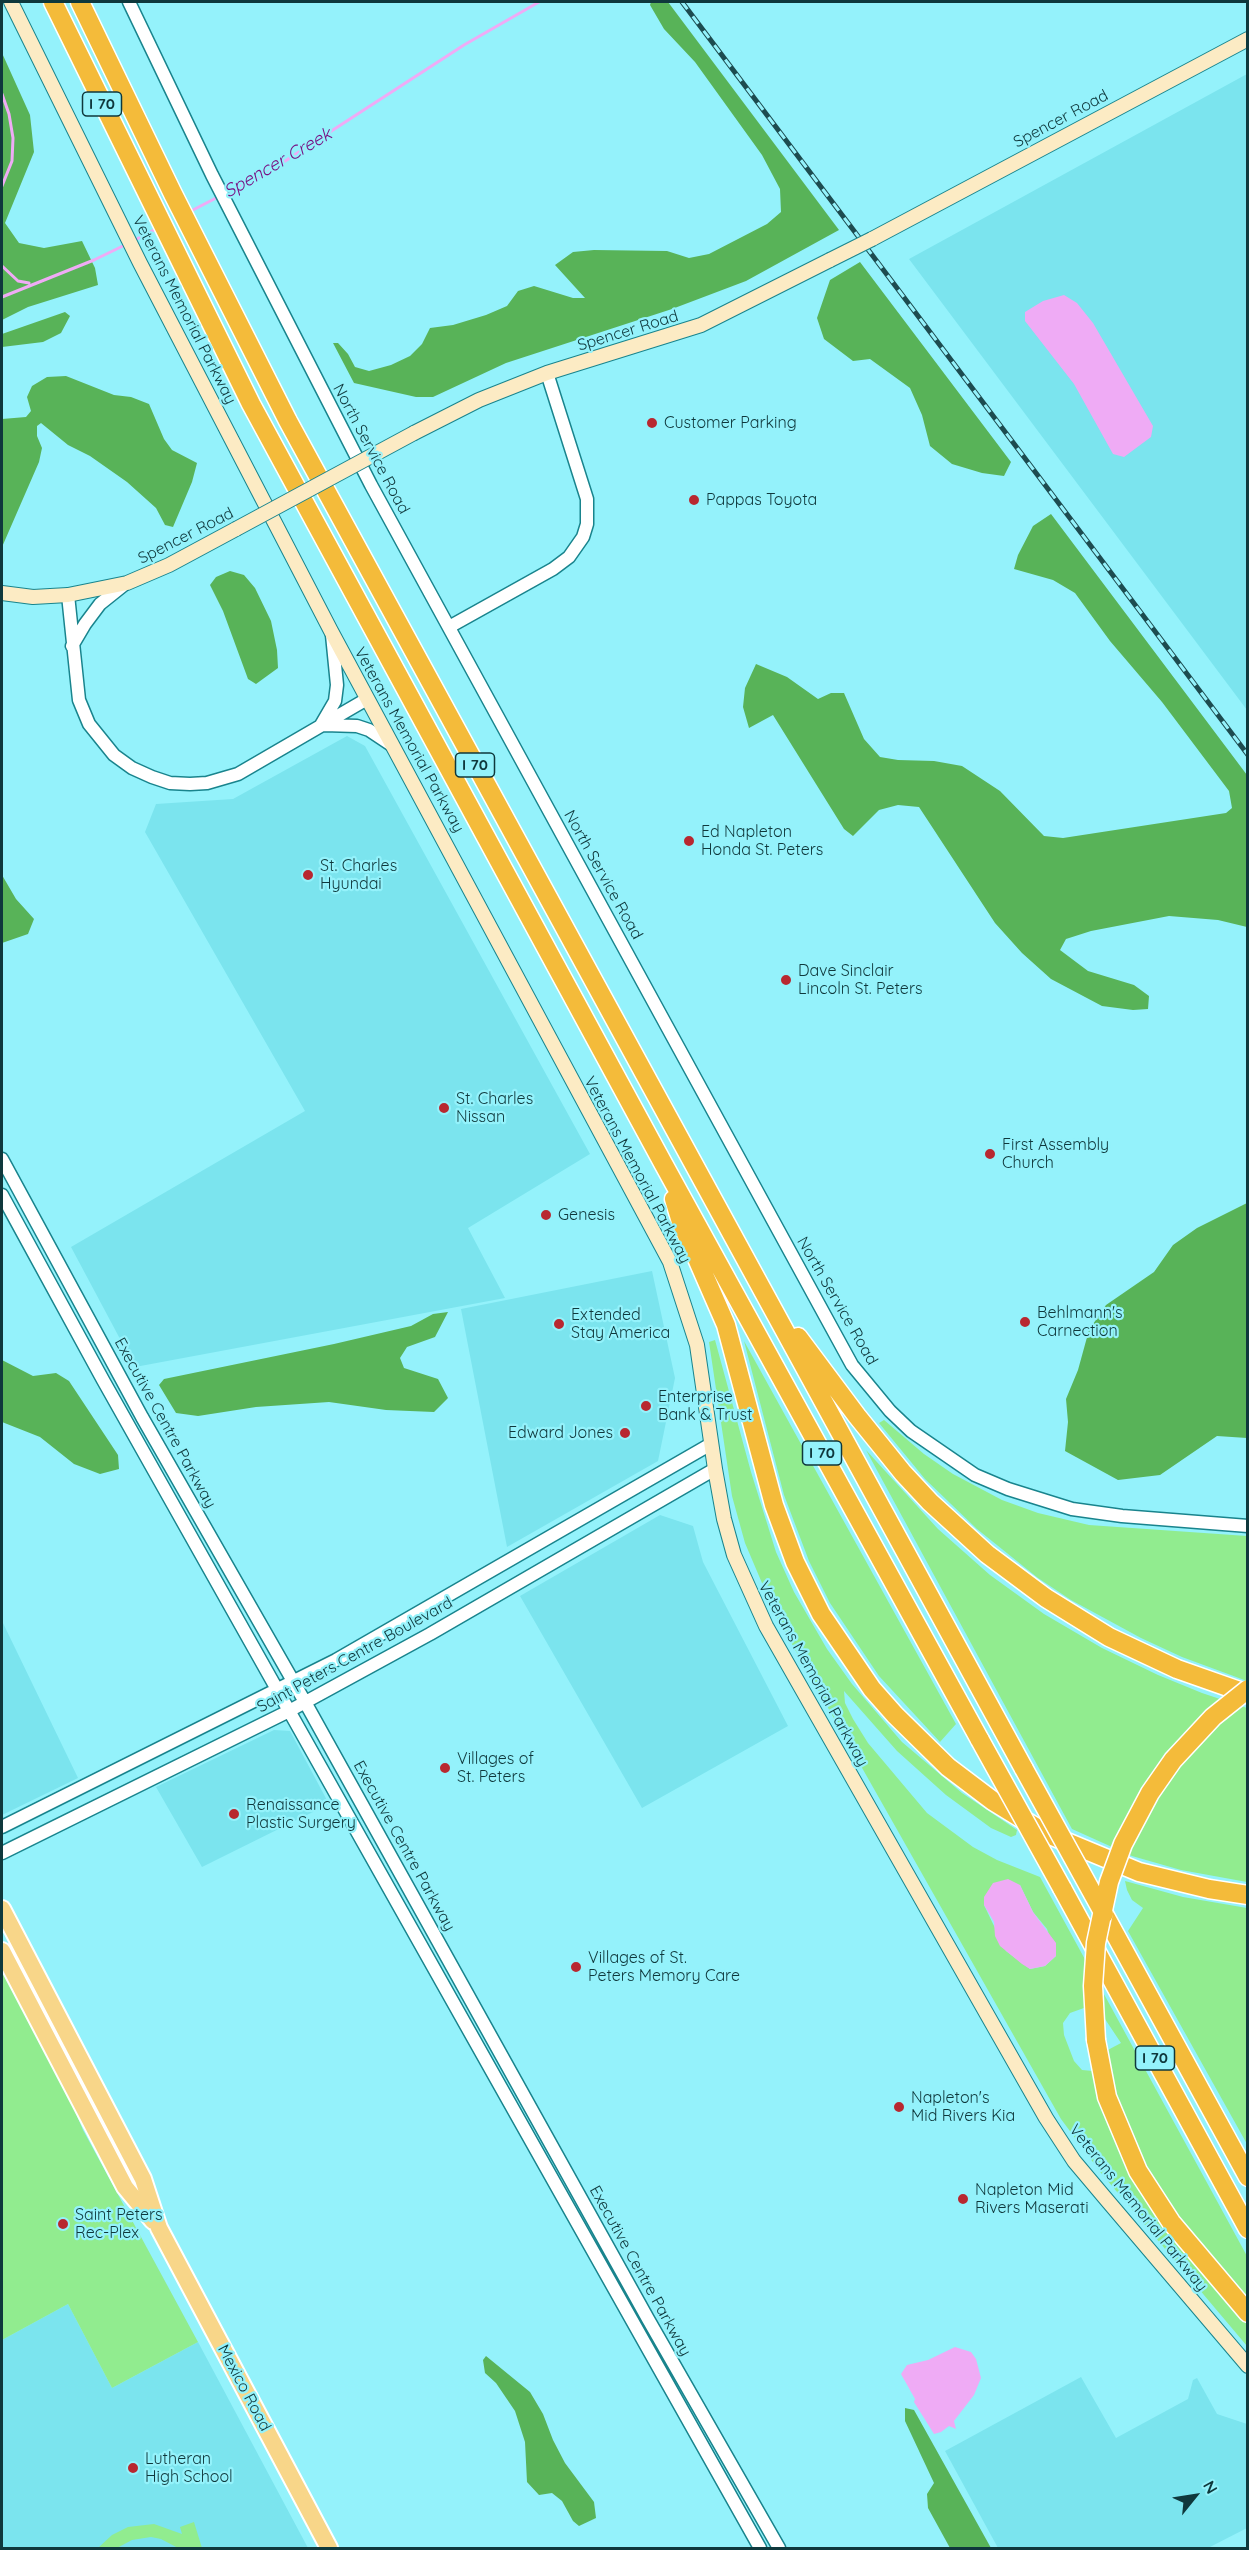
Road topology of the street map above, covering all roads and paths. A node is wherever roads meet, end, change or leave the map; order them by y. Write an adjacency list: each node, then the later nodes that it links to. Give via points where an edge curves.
1 (11, 2): 11 (main road, Veterans Memorial Parkway, via 140,263)
2 (53, 2): 17 (highway, I 70, via 251,404)
3 (80, 2): 19 (highway, I 70, via 293,431)
4 (129, 2): 10 (street, North Service Road, via 366,475)
5 (1248, 39): 6 (main road, Spencer Road, bridge, via 872,239 701,325)
6 (547, 373): 7 (main road, Spencer Road, bridge, via 479,400 170,565); 10 (street, via 587,499 587,524 582,537 569,557 553,569)
7 (127, 584): 9 (main road, Spencer Road); 12 (street, via 100,604)
8 (2, 593): 9 (main road, Spencer Road, via 33,597)
9 (68, 595): 12 (street)
10 (449, 627): 22 (street, North Service Road, via 828,1324 852,1365 878,1398 911,1431 975,1475 1036,1500 1122,1516)
11 (331, 631): 13 (main road, Veterans Memorial Parkway); 14 (street, via 337,685 335,701)
12 (72, 646): 14 (street, via 79,700 89,724 114,755 132,768 170,783 190,784 238,774)
13 (367, 699): 14 (street); 15 (main road, Veterans Memorial Parkway)
14 (320, 726): 15 (street, via 357,726)
15 (393, 746): 20 (main road, Veterans Memorial Parkway, via 670,1262 697,1345)
16 (2, 1159): 23 (street, Executive Centre Parkway, via 142,1417)
17 (664, 1165): 31 (highway, via 681,1222 726,1325 783,1530 821,1614 872,1689 948,1767 993,1801 1046,1833 1139,1872); 36 (highway, I 70, bridge)
18 (2, 1195): 25 (street, Executive Centre Parkway)
19 (762, 1290): 26 (highway, via 903,1473 987,1554 1046,1598 1109,1637 1177,1669); 34 (highway, I 70, bridge)
20 (711, 1444): 21 (main road, Veterans Memorial Parkway); 23 (street, Saint Peters Centre Boulevard)
21 (715, 1469): 27 (street, Saint Peters Centre Boulevard); 38 (main road, Veterans Memorial Parkway, via 734,1555 766,1626 1046,2118 1074,2161)
22 (1248, 1526)
23 (294, 1682): 25 (street, Saint Peters Centre Boulevard); 27 (street, Executive Centre Parkway)
24 (1248, 1689): 37 (highway, bridge, via 1213,1717 1173,1761 1144,1802 1109,1882 1092,1986 1096,2040 1107,2097 1138,2171 1171,2222)
25 (278, 1690): 28 (street, Executive Centre Parkway); 29 (street, Saint Peters Centre Boulevard)
26 (1248, 1694)
27 (305, 1702): 28 (street, Saint Peters Centre Boulevard); 41 (street, Executive Centre Parkway)
28 (289, 1711): 30 (street, Saint Peters Centre Boulevard); 40 (street, Executive Centre Parkway)
29 (2, 1827)
30 (2, 1853)
31 (1248, 1894)
32 (2, 1909): 35 (main road, Mexico Road, via 143,2179)
33 (2, 1951): 35 (main road, Mexico Road, via 125,2187)
34 (1248, 2177)
35 (159, 2228): 39 (main road, Mexico Road)
36 (1248, 2229)
37 (1248, 2313)
38 (1248, 2366)
39 (329, 2548)
40 (760, 2548)
41 (779, 2548)

